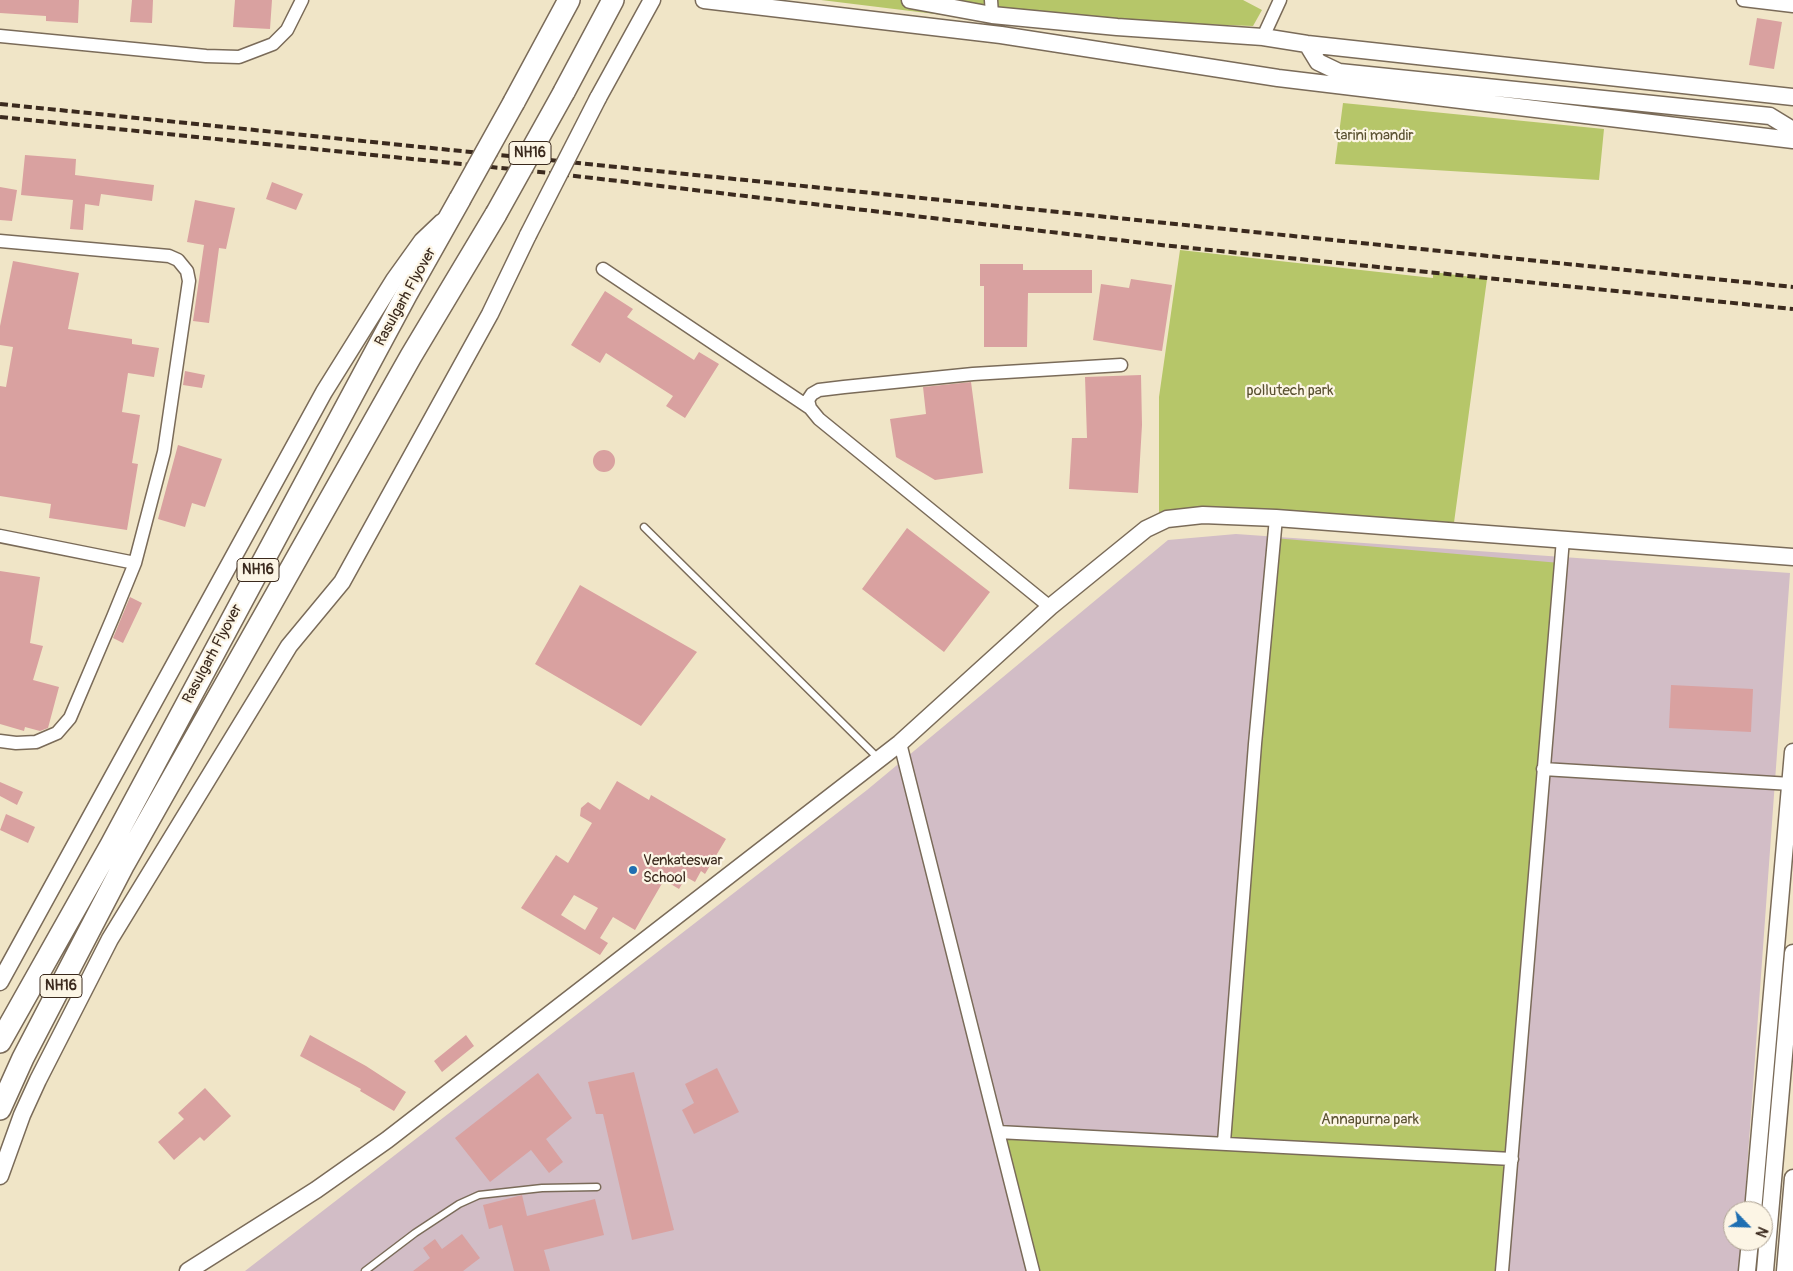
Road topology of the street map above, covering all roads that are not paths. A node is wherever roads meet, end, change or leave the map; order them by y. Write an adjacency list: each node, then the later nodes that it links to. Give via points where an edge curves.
1 (302, 0): 11 (street, via 287,30 273,44 239,57)
2 (569, 0): 19 (highway, NH16, bridge)
3 (613, 0): 41 (highway, Rasulgarh Flyover / NH16, bridge, via 496,214 411,356 124,864 23,1058)
4 (652, 0): 45 (street, bridge, via 598,98 490,314 342,582 289,646 110,939 30,1097)
5 (704, 0): 15 (street, via 1001,35)
6 (910, 0): 10 (street)
7 (1280, 0): 12 (street)
8 (1743, 0): 9 (street)
9 (1793, 6)
10 (992, 7): 12 (street, via 1116,27)
11 (0, 36)
12 (1263, 37): 13 (street)
13 (1308, 44): 14 (street, via 1318,62); 16 (street)
14 (1338, 72): 15 (street); 17 (street, via 1770,116)
15 (1302, 81): 18 (street)
16 (1793, 98)
17 (1793, 130)
18 (1793, 140)
19 (457, 206): 38 (street, via 422,241 399,272 324,392); 40 (highway, Rasulgarh Flyover / NH16)
20 (0, 241): 29 (street, via 169,256 178,260 187,271 189,281 164,452)
21 (603, 269): 23 (street)
22 (1121, 364): 23 (street, via 973,374 820,390 808,400)
23 (810, 408): 30 (street, via 819,419)
24 (1276, 518): 27 (street); 30 (street, via 1203,515 1167,520 1146,530); 43 (street)
25 (644, 527): 34 (lane)
26 (0, 536): 29 (street)
27 (1563, 539): 28 (street); 35 (street)
28 (1793, 557)
29 (135, 563): 31 (street, via 70,718 57,733 36,742)
30 (1050, 607): 32 (street)
31 (0, 741)
32 (900, 743): 34 (street); 42 (street)
33 (1793, 752): 36 (street)
34 (880, 759): 50 (street, via 388,1140)
35 (1544, 769): 36 (street); 44 (street)
36 (1791, 784): 48 (street)
37 (1793, 952): 55 (street)
38 (5, 959): 39 (street)
39 (0, 982)
40 (0, 1042)
41 (0, 1109)
42 (998, 1132): 43 (street); 52 (street)
43 (1224, 1142): 44 (street)
44 (1512, 1159): 53 (street)
45 (0, 1176)
46 (1793, 1178): 56 (street)
47 (597, 1187): 51 (lane, via 542,1188 479,1195 422,1228)
48 (1753, 1201)
49 (1749, 1251): 54 (street)
50 (188, 1270)
51 (365, 1271)
52 (1033, 1271)
53 (1502, 1271)
54 (1747, 1271)
55 (1765, 1271)
56 (1785, 1271)

